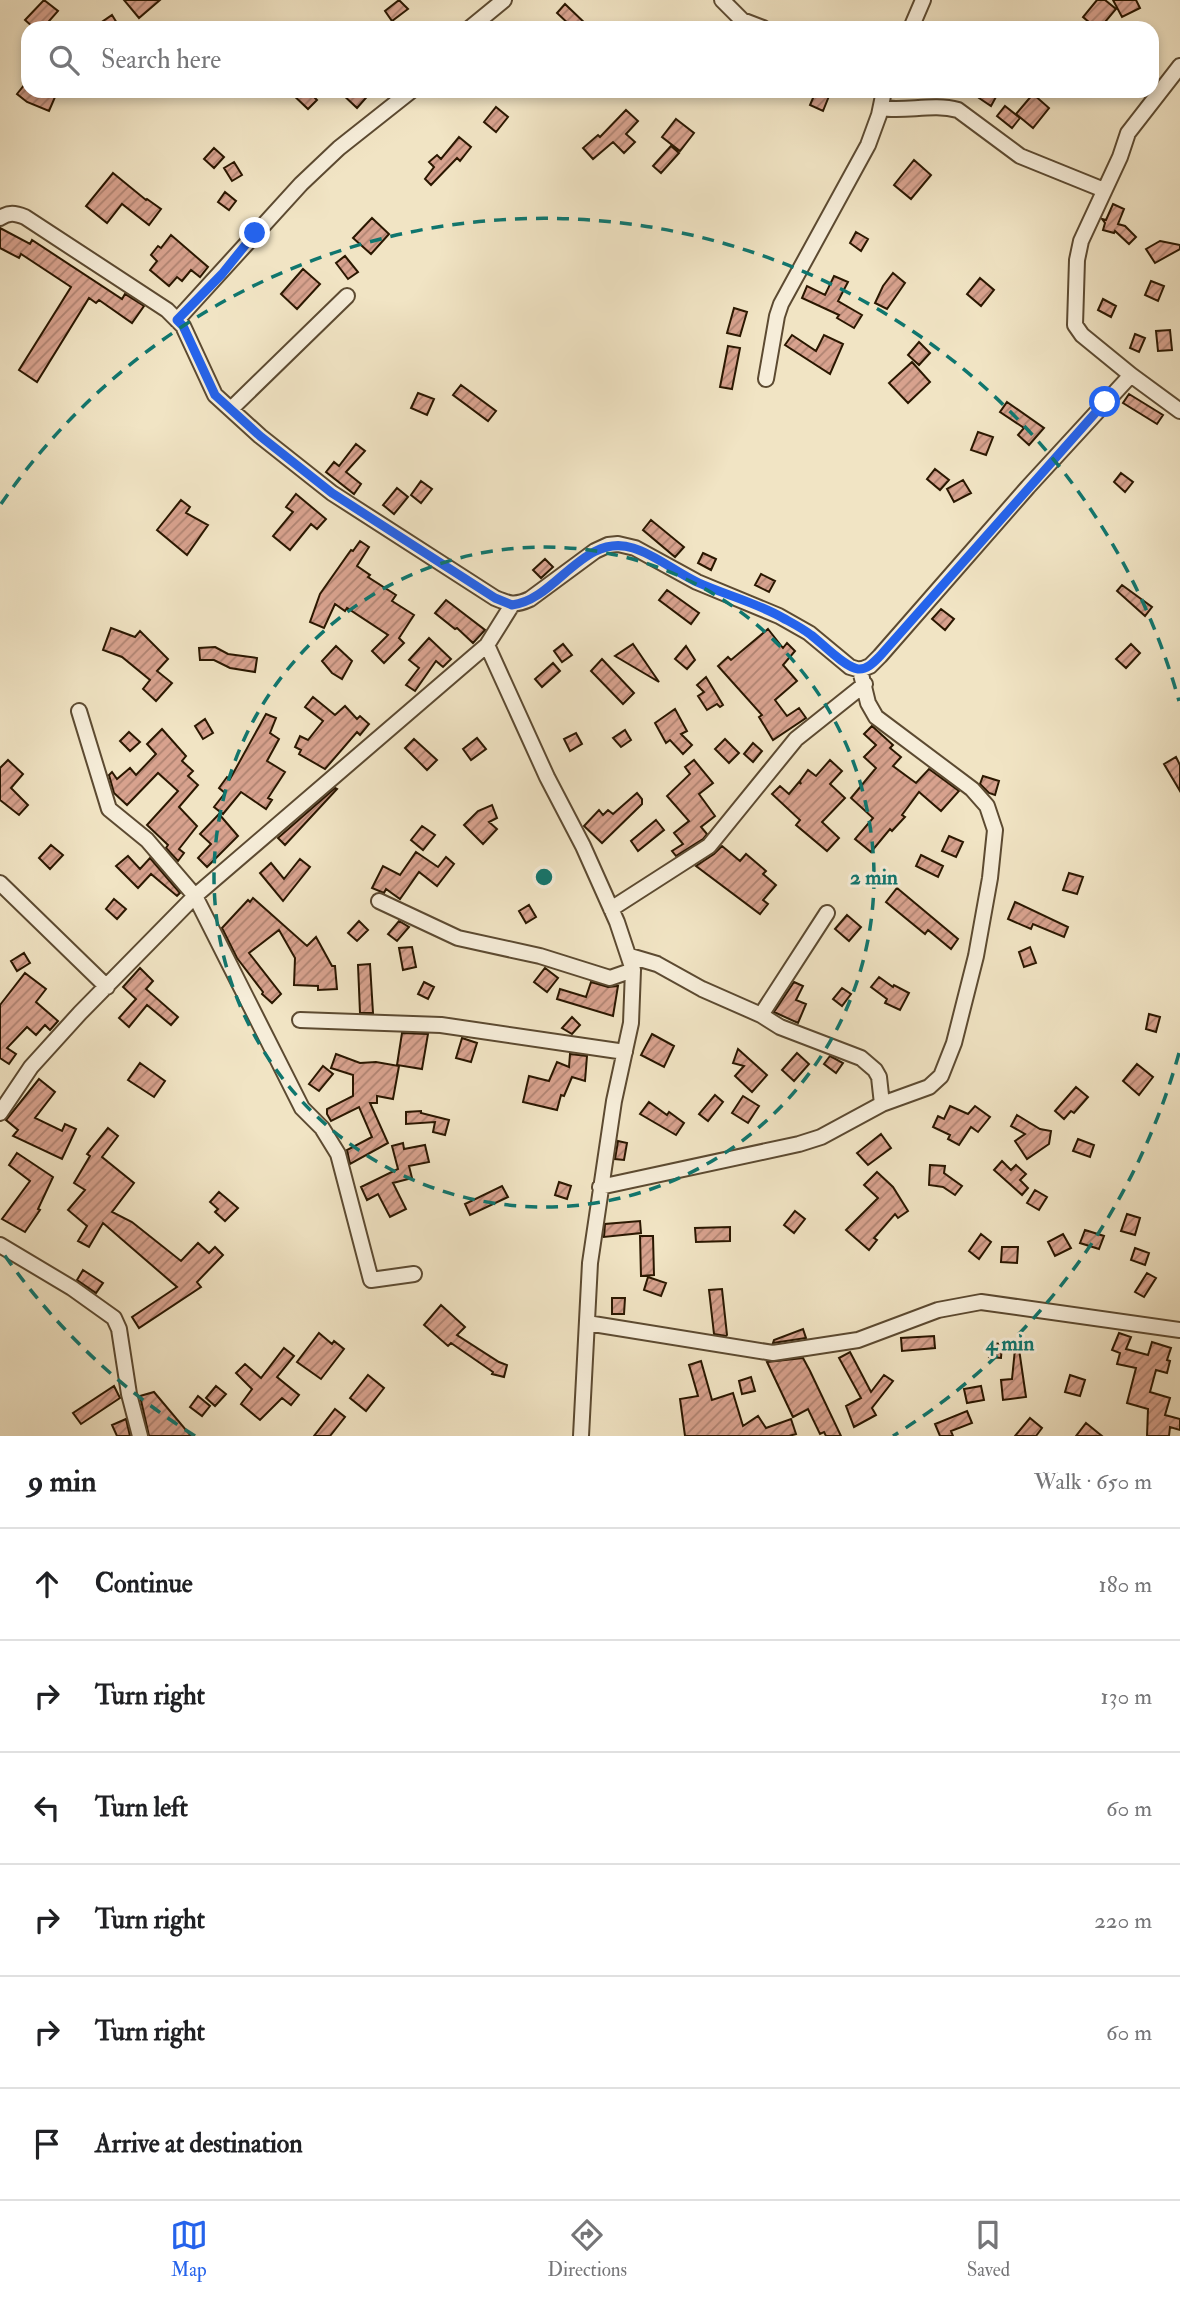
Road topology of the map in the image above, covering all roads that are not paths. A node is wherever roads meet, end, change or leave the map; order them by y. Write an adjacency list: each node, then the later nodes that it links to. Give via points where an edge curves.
1 (505, 0): 4 (street)
2 (722, 0): 5 (street)
3 (923, 0): 6 (street)
4 (479, 21)
5 (745, 21)
6 (914, 21)
7 (1180, 66): 8 (street)
8 (1159, 94)
9 (402, 98): 16 (street, via 301,184)
10 (883, 98): 12 (street)
11 (1156, 98): 13 (street, via 1129,133)
12 (881, 108): 13 (street, via 958,110 1020,156); 18 (street, via 868,145 781,304)
13 (1104, 190): 17 (street, via 1081,241 1075,325)
14 (0, 218): 16 (street, via 15,213 25,218)
15 (347, 296): 20 (street)
16 (177, 320): 20 (street, via 215,395)
17 (1131, 375): 19 (street); 24 (street, via 880,656)
18 (766, 379)
19 (1174, 400): 21 (street)
20 (231, 408): 22 (street, via 332,493)
21 (1180, 411)
22 (512, 605): 23 (street); 24 (street, via 530,599 595,551 618,544 779,615)
23 (487, 645): 28 (street); 30 (street)
24 (860, 670): 25 (street)
25 (865, 684): 30 (street, via 796,739 709,846); 37 (street, via 876,717 972,789 987,806 995,830 975,956 954,1043 941,1076 929,1087)
26 (79, 711): 28 (street, via 109,809 147,840)
27 (0, 883): 33 (street)
28 (195, 896): 33 (street); 41 (street, via 302,1108 338,1154 371,1280)
29 (379, 901): 32 (street, via 458,938 610,978)
30 (611, 909): 32 (street)
31 (827, 913): 34 (street)
32 (631, 963): 34 (street, via 657,964); 36 (street, via 631,1023)
33 (107, 986): 38 (street, via 32,1067)
34 (761, 1015): 37 (street, via 860,1058 879,1077)
35 (300, 1020): 36 (street, via 441,1026)
36 (625, 1052): 39 (street)
37 (882, 1104): 39 (street, via 799,1144)
38 (0, 1112)
39 (600, 1187): 42 (street)
40 (0, 1245): 44 (street, via 114,1318)
41 (414, 1274)
42 (587, 1323): 43 (street, via 773,1353 858,1340 938,1310 981,1302); 45 (street)
43 (1180, 1330)
44 (140, 1436)
45 (581, 1436)

